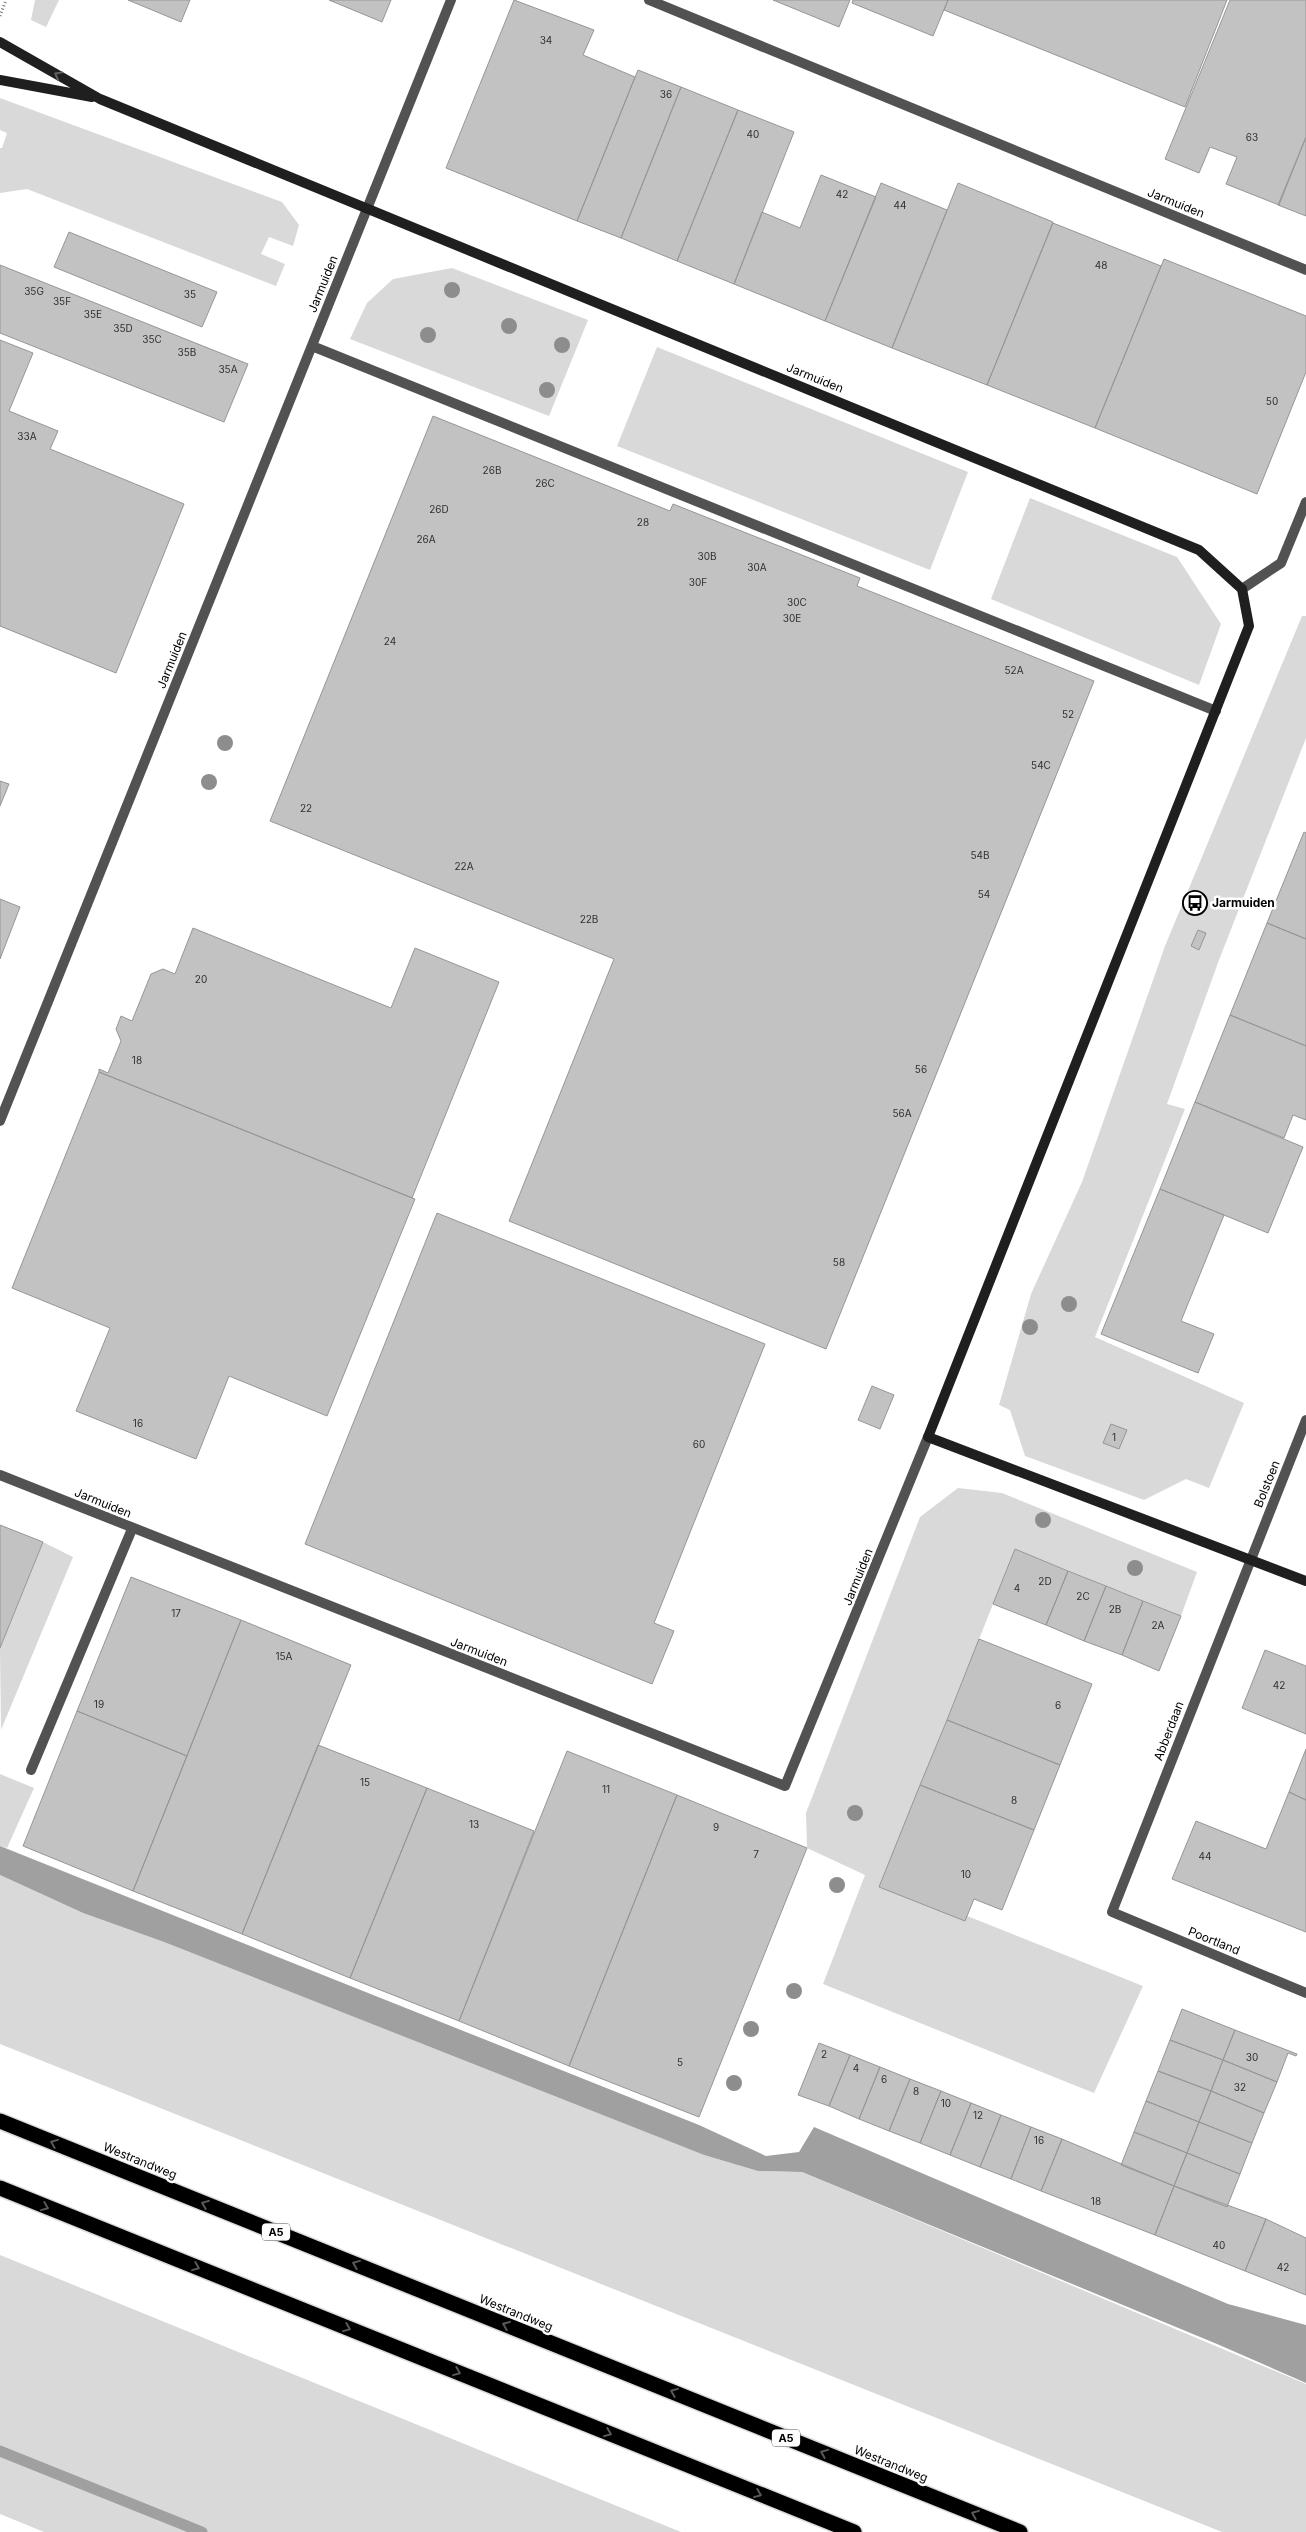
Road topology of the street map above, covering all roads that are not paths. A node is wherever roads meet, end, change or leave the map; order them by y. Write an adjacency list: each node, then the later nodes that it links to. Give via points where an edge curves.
1 (451, 0): 6 (street, Jarmuiden)
2 (649, 0): 7 (street, Jarmuiden)
3 (0, 42): 5 (main road, Jarmuiden, one-way to 3)
4 (0, 80): 5 (main road, Jarmuiden)
5 (100, 99): 6 (main road, Jarmuiden)
6 (368, 208): 8 (street, Jarmuiden); 10 (main road, Jarmuiden, via 1199,550)
7 (1306, 270)
8 (312, 346): 11 (street); 12 (street, Jarmuiden)
9 (1306, 502): 10 (street, via 1281,563)
10 (1242, 589): 11 (main road, Jarmuiden, via 1249,626)
11 (1216, 712): 14 (main road, Jarmuiden)
12 (0, 1121)
13 (1306, 1420): 17 (street, Bolstoen)
14 (928, 1437): 16 (street, Jarmuiden, via 785,1786); 17 (main road)
15 (0, 1475): 16 (street, Jarmuiden)
16 (132, 1529): 19 (street)
17 (1250, 1558): 18 (main road); 20 (street, Abberdaan)
18 (1306, 1580)
19 (31, 1770)
20 (1112, 1912): 21 (street, Poortland)
21 (1306, 1992)
22 (0, 2121): 25 (highway, Westrandweg / A5, one-way to 22)
23 (0, 2188): 24 (highway, one-way to 24)
24 (854, 2532)
25 (1020, 2532)

